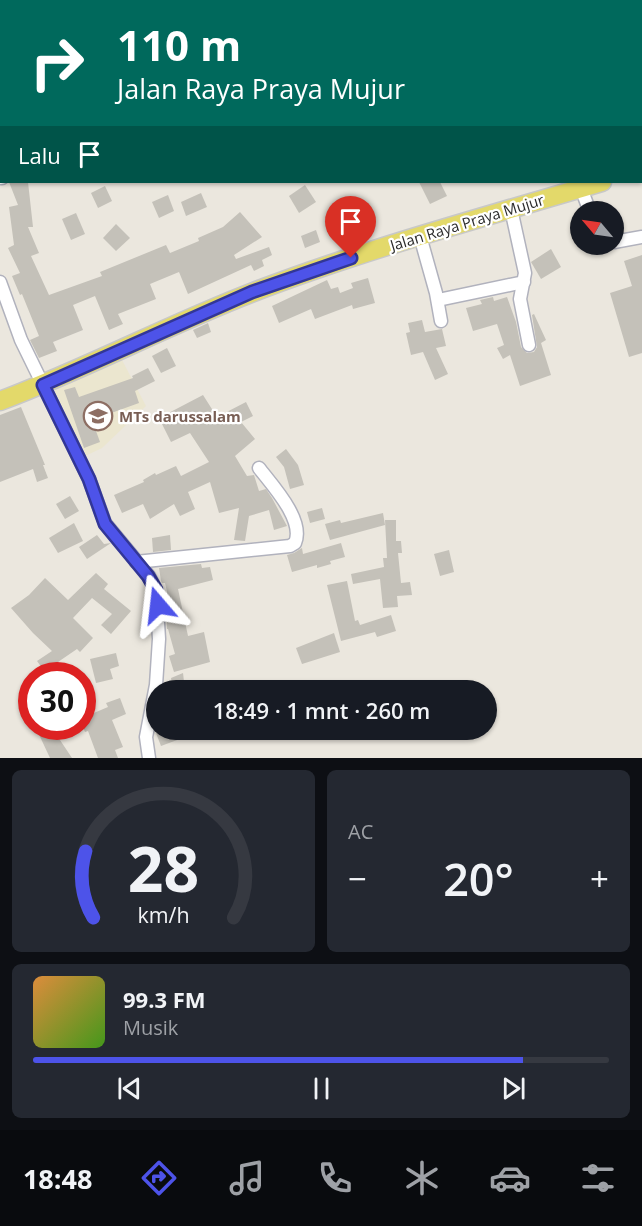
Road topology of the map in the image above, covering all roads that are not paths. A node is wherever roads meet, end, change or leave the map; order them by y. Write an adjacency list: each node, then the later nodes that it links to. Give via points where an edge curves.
1 (598, 183): 2 (main road, Jalan Raya Praya Mujur)
2 (581, 188): 3 (street); 4 (main road, Jalan Raya Praya Mujur)
3 (586, 201)
4 (511, 208): 5 (main road, Jalan Raya Praya Mujur); 9 (street)
5 (420, 236): 10 (street); 13 (main road, Jalan Raya Praya Mujur, via 252,292)
6 (642, 237): 7 (street)
7 (624, 240)
8 (0, 282): 13 (street)
9 (524, 282): 10 (street); 12 (street, via 520,299)
10 (438, 300): 11 (street)
11 (441, 321)
12 (529, 345)
13 (43, 385): 14 (main road, Jalan Raya Praya Mujur); 16 (street, via 89,479 105,524)
14 (0, 401)
15 (259, 468): 16 (street, via 285,501 298,535 295,543)
16 (136, 562): 17 (street, via 156,590 159,626 156,685 146,737)
17 (149, 758)

